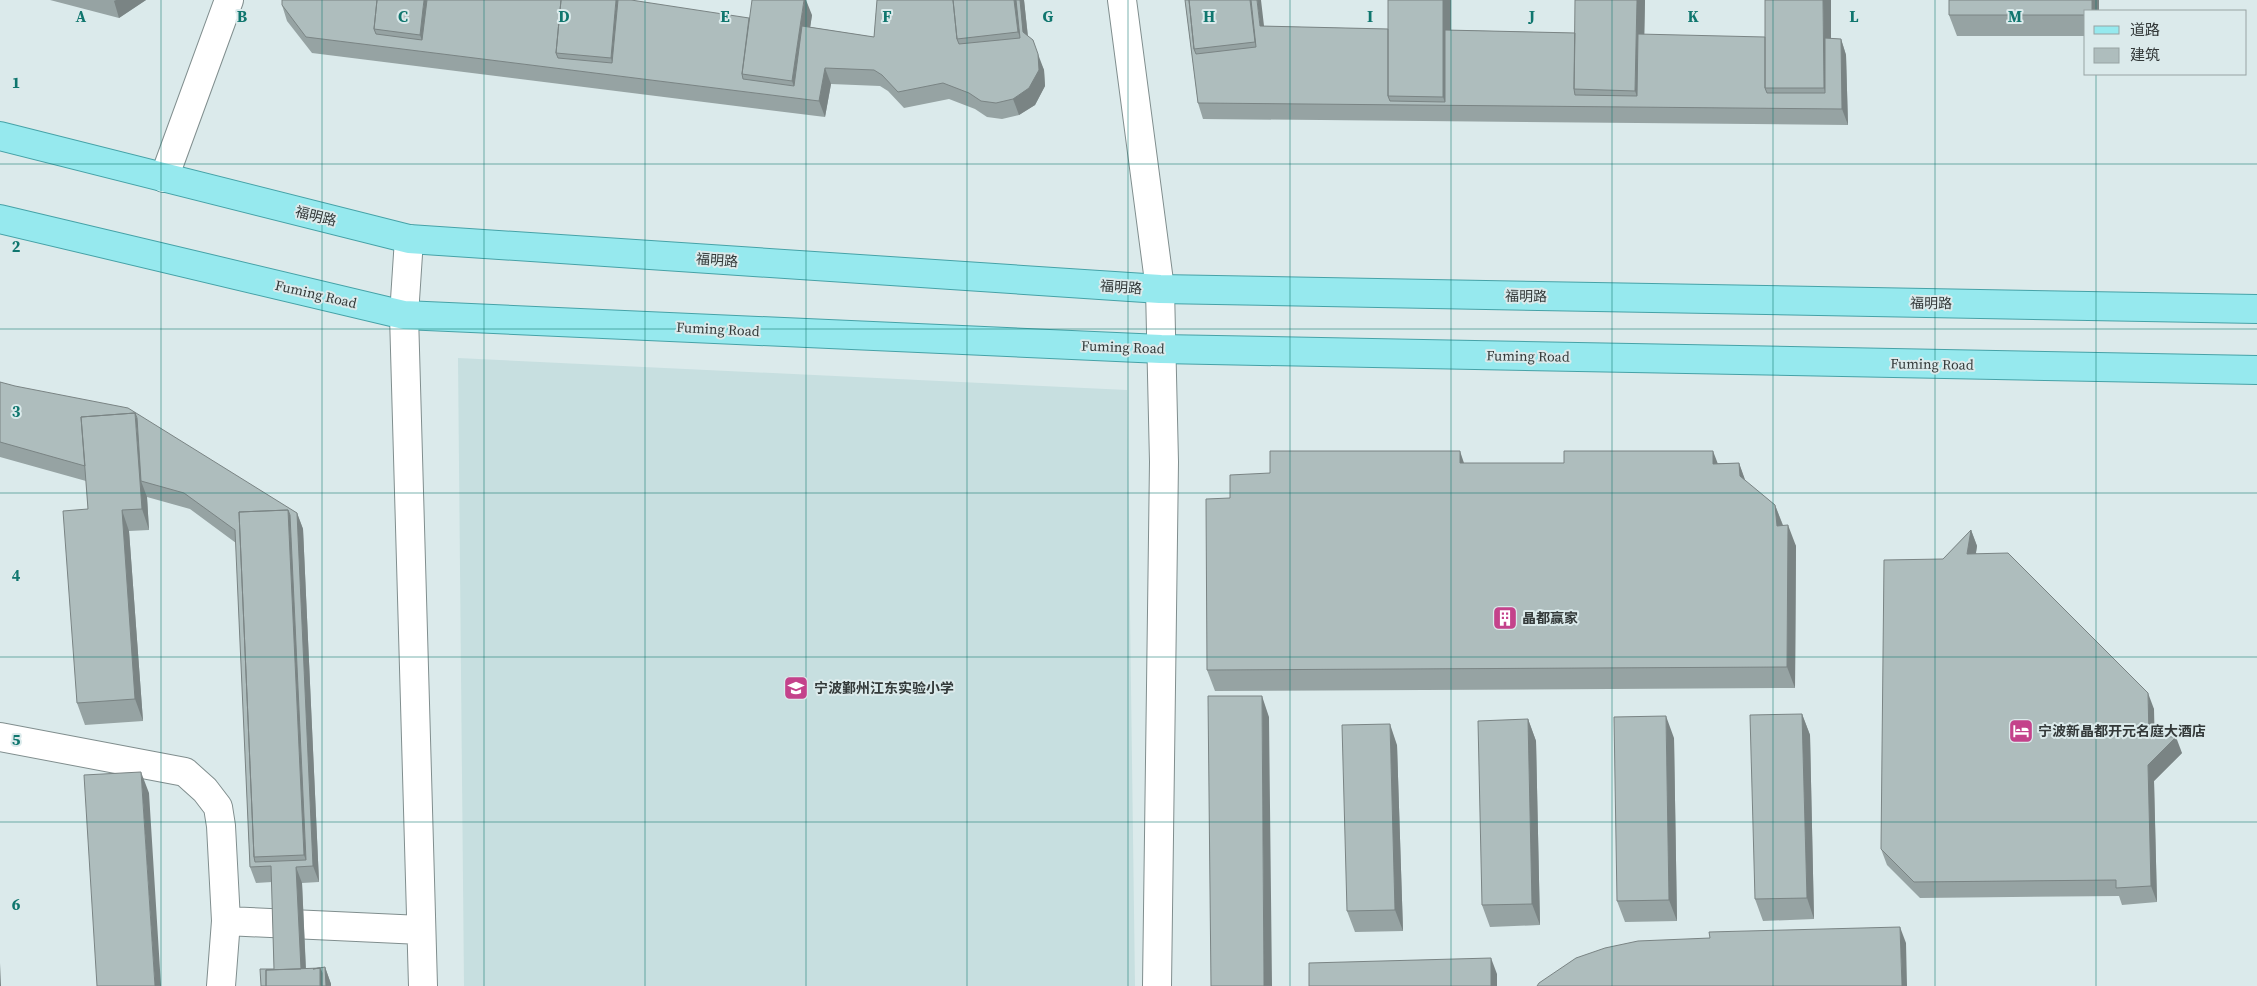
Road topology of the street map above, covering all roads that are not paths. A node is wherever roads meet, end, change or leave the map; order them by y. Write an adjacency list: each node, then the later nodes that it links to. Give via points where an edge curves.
1 (229, 0): 4 (street)
2 (1122, 0): 7 (street)
3 (0, 136): 4 (main road, 福明路)
4 (164, 178): 6 (main road, 福明路)
5 (0, 219): 9 (main road, Fuming Road)
6 (409, 239): 7 (main road, 福明路); 9 (street)
7 (1160, 289): 8 (main road, 福明路); 10 (street)
8 (2257, 309)
9 (404, 315): 10 (main road, Fuming Road); 14 (street)
10 (1161, 349): 11 (main road, Fuming Road); 17 (street, via 1164,462)
11 (2257, 370)
12 (0, 737): 13 (street, via 185,772 218,807)
13 (226, 921): 14 (street); 15 (street)
14 (421, 930): 16 (street)
15 (221, 986)
16 (423, 986)
17 (1157, 986)

